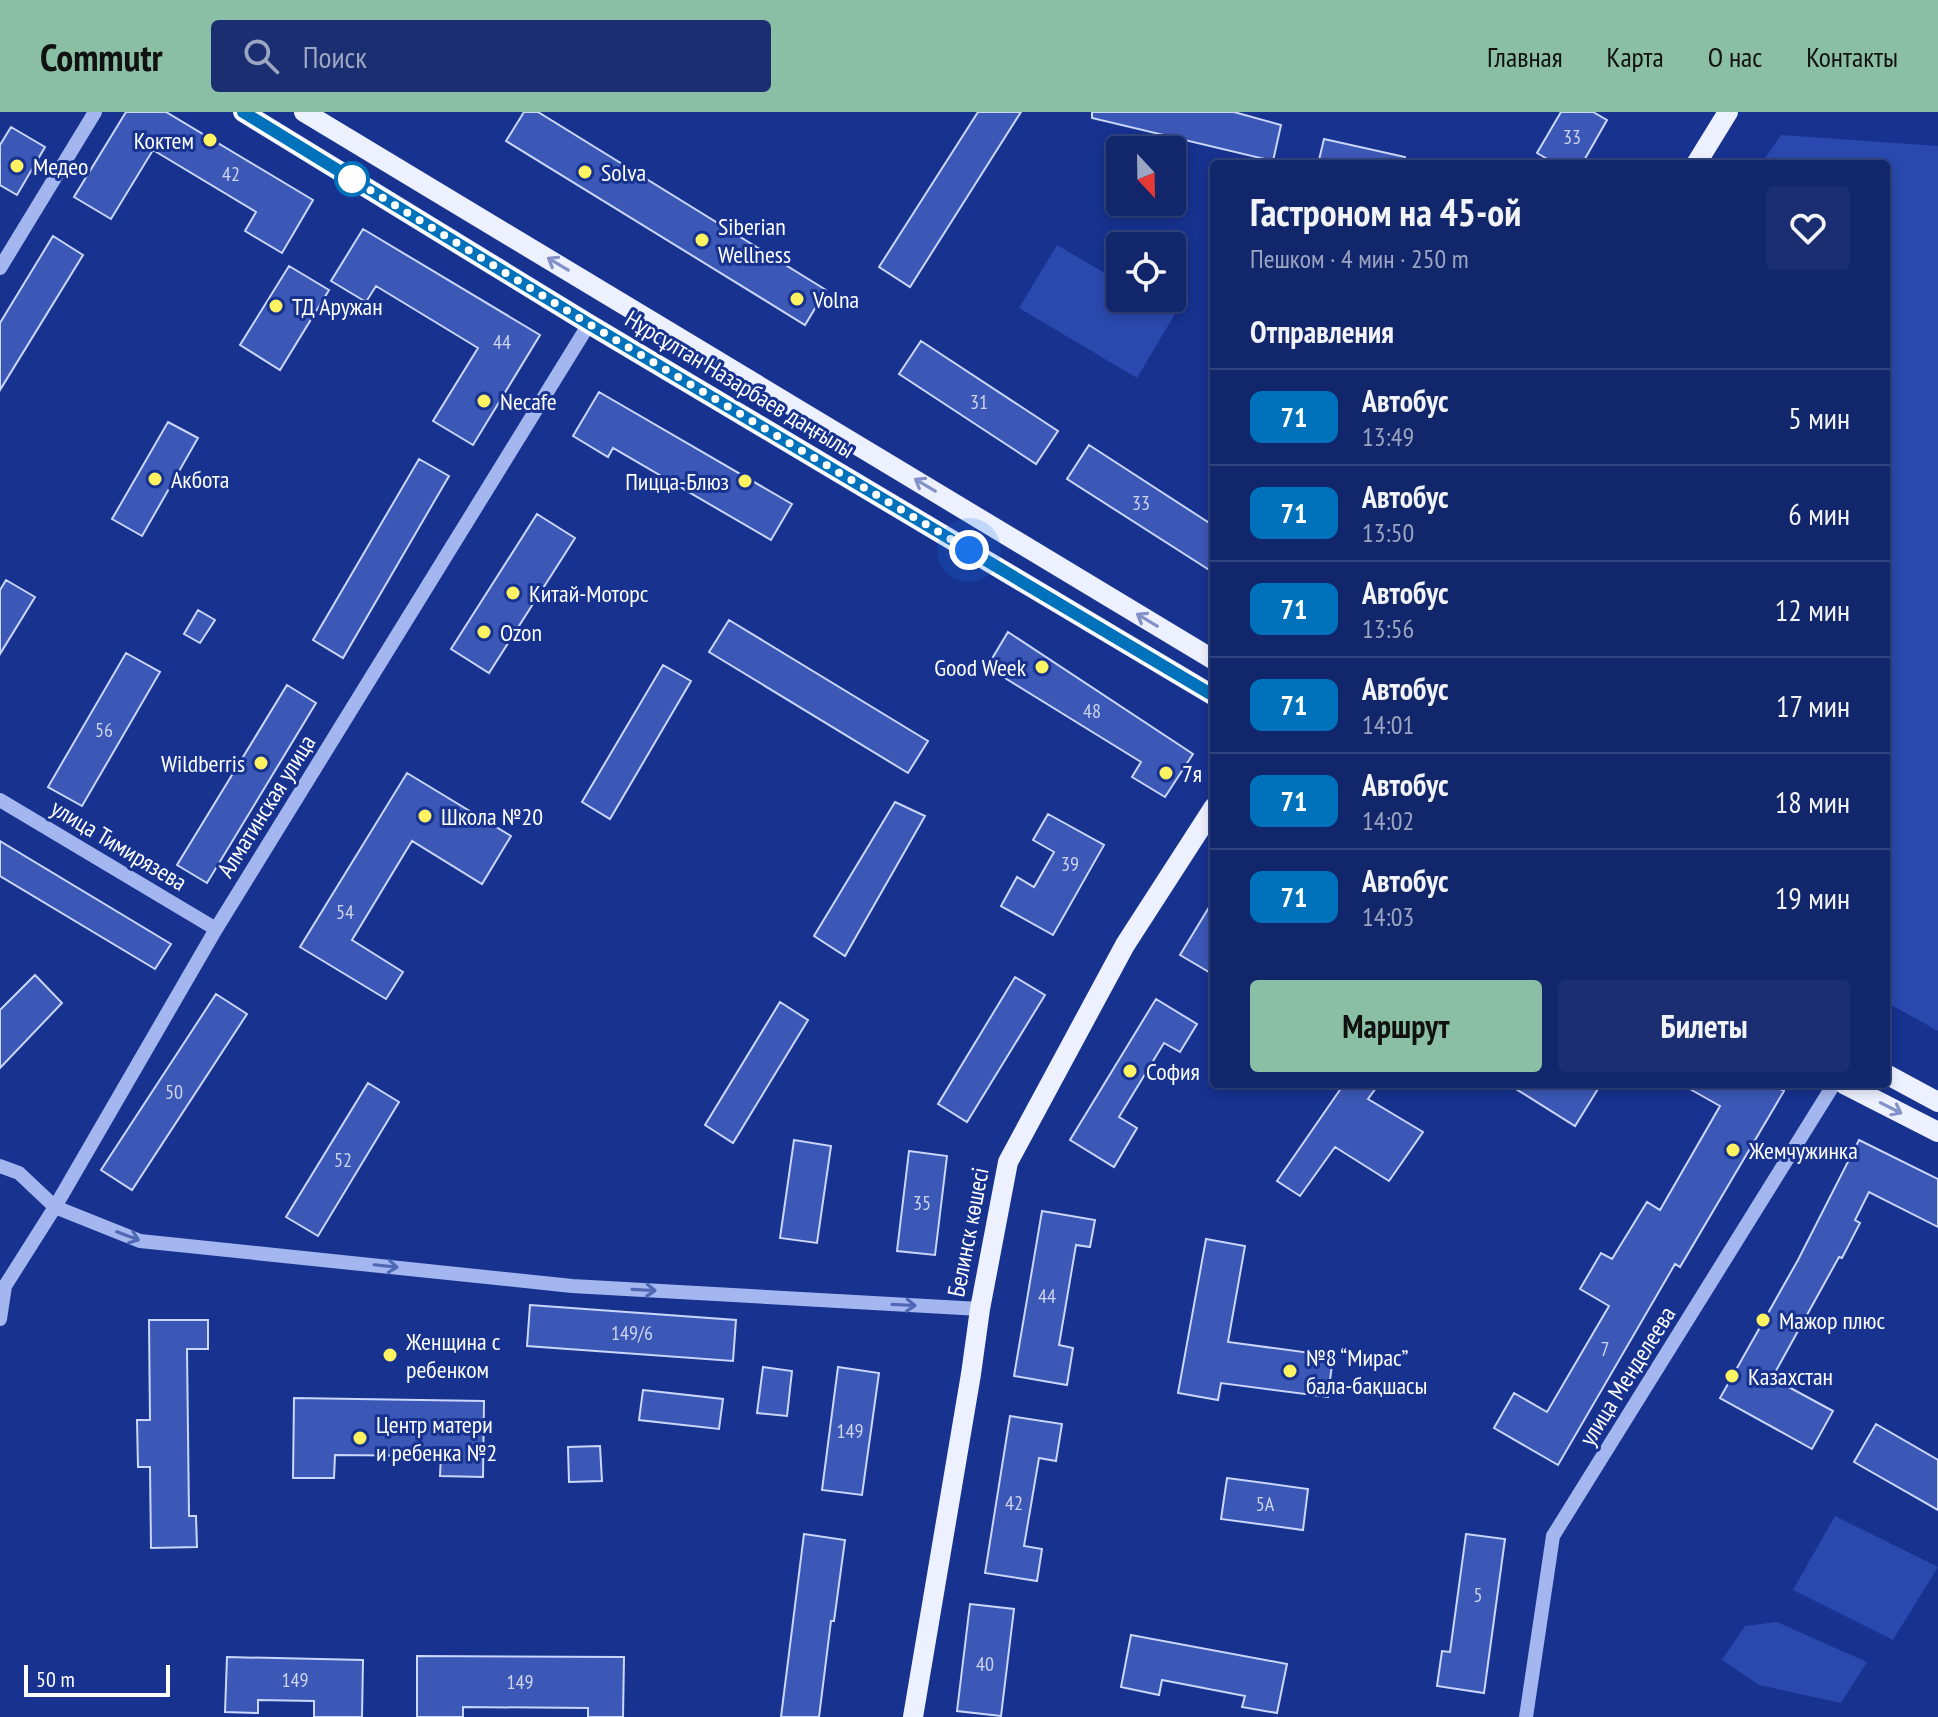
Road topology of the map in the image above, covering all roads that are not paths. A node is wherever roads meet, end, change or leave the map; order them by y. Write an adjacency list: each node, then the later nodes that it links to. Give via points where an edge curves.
1 (95, 112): 6 (street)
2 (243, 112): 8 (main road, Нұрсұлтан Назарбаев даңғылы)
3 (304, 112): 7 (main road, Нұрсұлтан Назарбаев даңғылы, one-way to 3)
4 (1728, 112): 5 (main road)
5 (1698, 160)
6 (0, 268)
7 (607, 294): 8 (main road); 9 (main road, Нұрсұлтан Назарбаев даңғылы, one-way to 7)
8 (589, 324): 10 (main road, Нұрсұлтан Назарбаев даңғылы); 13 (street, Алматинская улица)
9 (1210, 658)
10 (1210, 694)
11 (0, 800): 13 (street, улица Тимирязева)
12 (1210, 813): 21 (main road, Белинск көшесі, via 1125,945 1008,1162)
13 (216, 929): 20 (street, Алматинская улица)
14 (1890, 1076): 17 (main road)
15 (1832, 1088): 24 (street, улица Менделеева, via 1553,1536)
16 (1852, 1088): 18 (main road, one-way to 18)
17 (1938, 1102)
18 (1938, 1132)
19 (0, 1166): 20 (street, via 19,1173)
20 (55, 1207): 21 (street, one-way to 21, via 140,1241 572,1286); 22 (street, Алматинская улица, via 5,1286)
21 (980, 1309): 23 (main road, Белинск көшесі)
22 (0, 1319)
23 (913, 1717)
24 (1526, 1717)

